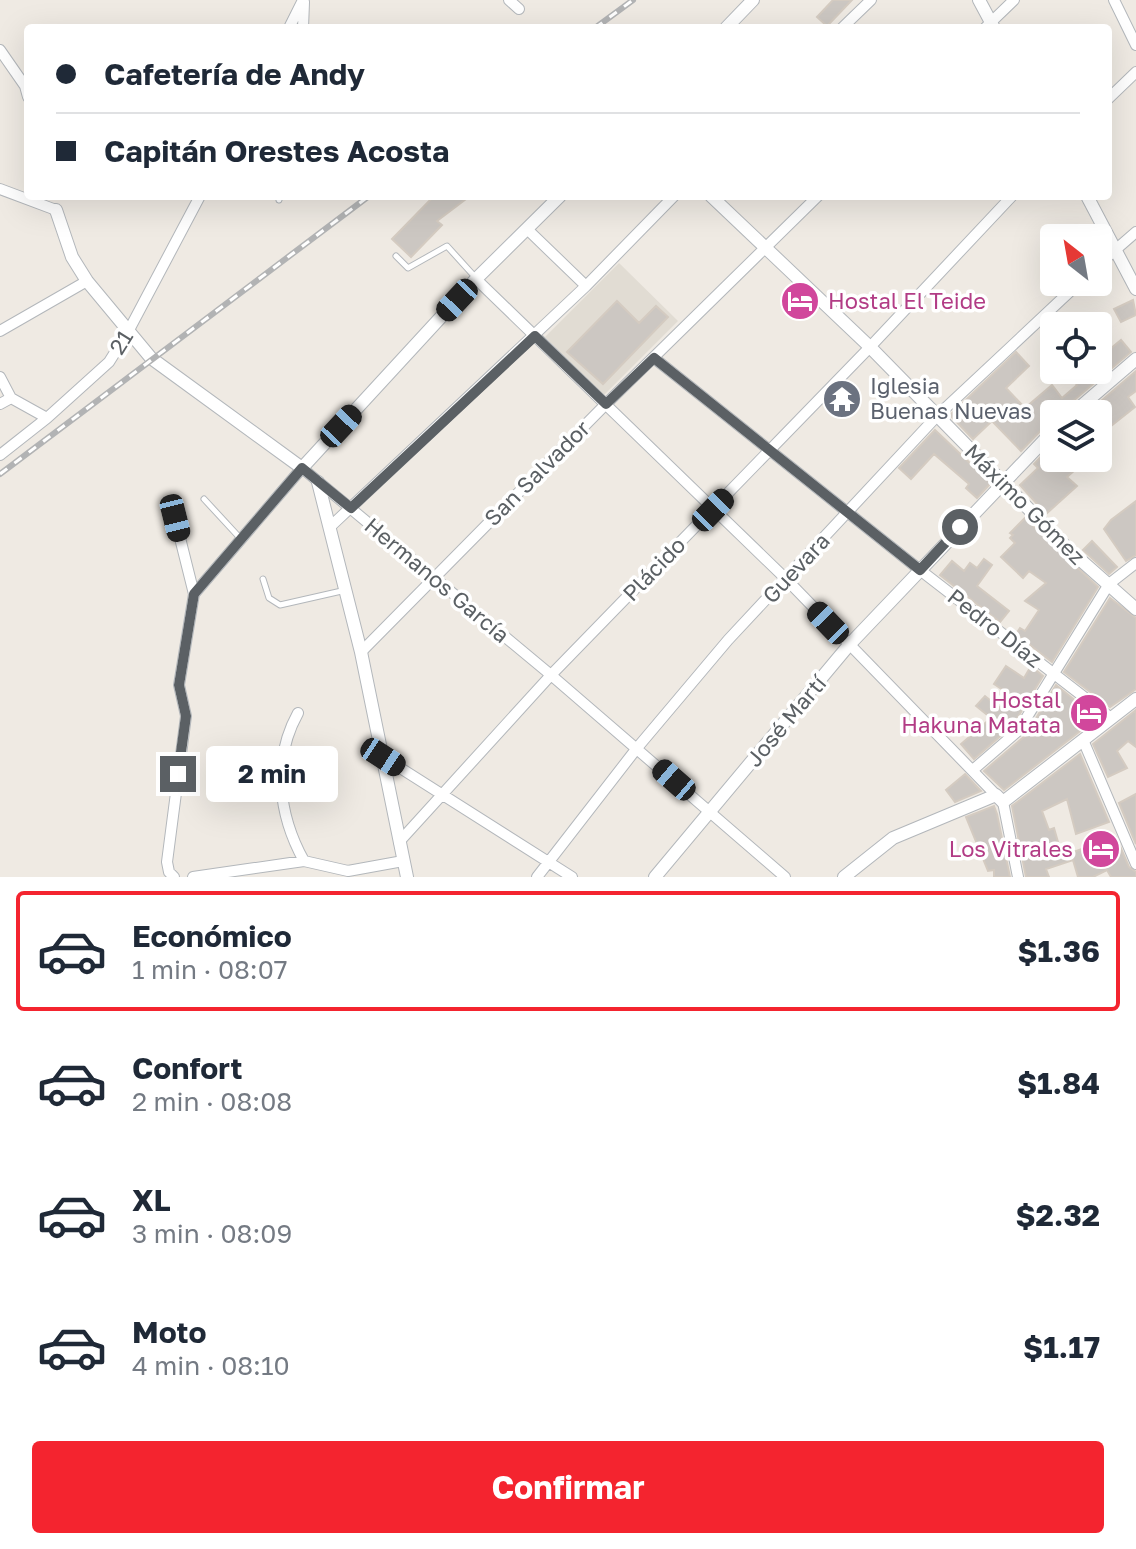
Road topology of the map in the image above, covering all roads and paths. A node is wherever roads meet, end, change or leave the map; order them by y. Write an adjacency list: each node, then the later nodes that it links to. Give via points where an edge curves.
1 (304, 0): 9 (street); 10 (street)
2 (509, 0): 8 (street)
3 (753, 0): 11 (street)
4 (871, 0): 12 (street)
5 (979, 0): 13 (street)
6 (1014, 0): 14 (street)
7 (1114, 0): 15 (street)
8 (519, 9)
9 (291, 24)
10 (303, 24)
11 (730, 24)
12 (846, 24)
13 (989, 24)
14 (992, 24)
15 (1136, 45)
16 (0, 50): 18 (street)
17 (1136, 72): 19 (street)
18 (24, 85)
19 (1112, 95)
20 (0, 189): 21 (street)
21 (24, 198)
22 (29, 200): 31 (street)
23 (54, 200): 31 (street, Hermanos García)
24 (198, 200): 43 (street, 21)
25 (556, 200): 32 (street)
26 (670, 200): 40 (street)
27 (715, 200): 35 (street, Máximo Gómez)
28 (814, 200): 35 (street, San Salvador)
29 (1008, 200): 46 (street, Plácido)
30 (1089, 200): 34 (street)
31 (56, 210): 39 (street, Hermanos García, via 72,257)
32 (527, 229): 38 (street); 40 (street)
33 (1136, 232): 34 (street)
34 (1116, 248): 36 (street); 41 (street)
35 (766, 249): 46 (street, Máximo Gómez); 47 (street, San Salvador)
36 (1112, 252)
37 (396, 256): 38 (lane, via 408,268 447,246)
38 (476, 279): 45 (street); 59 (street)
39 (87, 281): 43 (street, Hermanos García); 44 (street)
40 (586, 286): 45 (street)
41 (1136, 289)
42 (1065, 296): 54 (street, Guevara)
43 (129, 330): 55 (street, 21, via 109,362); 59 (street, Hermanos García, via 151,358)
44 (0, 331)
45 (535, 336): 53 (street); 63 (street)
46 (870, 347): 54 (street, Máximo Gómez); 57 (street, Plácido)
47 (654, 358): 53 (street, San Salvador); 57 (street, Pedro Díaz)
48 (1136, 359): 51 (street)
49 (0, 377): 50 (street)
50 (11, 398): 52 (street); 55 (street)
51 (1088, 400)
52 (0, 404)
53 (606, 404): 64 (street); 71 (street, San Salvador)
54 (937, 416): 61 (street, Máximo Gómez); 65 (street, Guevara)
55 (47, 418): 58 (street, 21)
56 (1040, 444): 61 (street, José Martí)
57 (771, 451): 64 (street, Plácido); 65 (street, Pedro Díaz)
58 (0, 455)
59 (302, 468): 60 (street, Hermanos García); 68 (street)
60 (318, 482): 63 (street, Hermanos García); 67 (street)
61 (1001, 484): 70 (street, José Martí); 74 (street, Máximo Gómez)
62 (204, 499): 68 (lane)
63 (351, 508): 67 (street); 71 (street, Hermanos García)
64 (713, 510): 73 (street); 81 (street, Plácido)
65 (848, 511): 70 (street, Pedro Díaz); 73 (street, Guevara)
66 (175, 518): 76 (street)
67 (331, 526): 75 (street)
68 (240, 538): 76 (street)
69 (1136, 563): 74 (street)
70 (920, 570): 78 (street, José Martí); 80 (street, Pedro Díaz)
71 (433, 578): 79 (street, San Salvador); 81 (street, Hermanos García)
72 (263, 579): 75 (lane, via 269,598 280,605)
73 (786, 579): 78 (street); 86 (street, Guevara)
74 (1109, 584): 77 (street, Máximo Gómez); 80 (street)
75 (347, 590): 79 (street)
76 (194, 594): 97 (street, via 179,685 186,716 167,862)
77 (1136, 609)
78 (849, 645): 88 (street); 91 (street, José Martí)
79 (361, 652): 87 (street)
80 (1054, 674): 84 (street, Pedro Díaz); 88 (street, via 1019,730)
81 (551, 675): 86 (street, Hermanos García); 89 (street, Plácido)
82 (1135, 700): 84 (street)
83 (298, 713): 93 (street, via 289,730 279,784)
84 (1111, 718): 85 (street)
85 (1083, 740): 90 (street); 96 (street)
86 (637, 748): 91 (street, Hermanos García); 95 (street, Guevara)
87 (383, 757): 89 (street); 92 (street)
88 (974, 769): 90 (street)
89 (443, 795): 92 (street, Plácido); 95 (street)
90 (999, 798): 104 (street, via 893,838); 105 (street)
91 (711, 812): 102 (street, José Martí); 103 (street, Hermanos García)
92 (399, 842): 94 (street)
93 (304, 861): 94 (street, via 348,871); 98 (street)
94 (403, 861): 99 (street)
95 (549, 862): 100 (street, Guevara); 101 (street)
96 (1136, 864)
97 (172, 875)
98 (193, 877)
99 (407, 877)
100 (537, 877)
101 (572, 877)
102 (655, 877)
103 (785, 877)
104 (844, 877)
105 (1018, 877)

